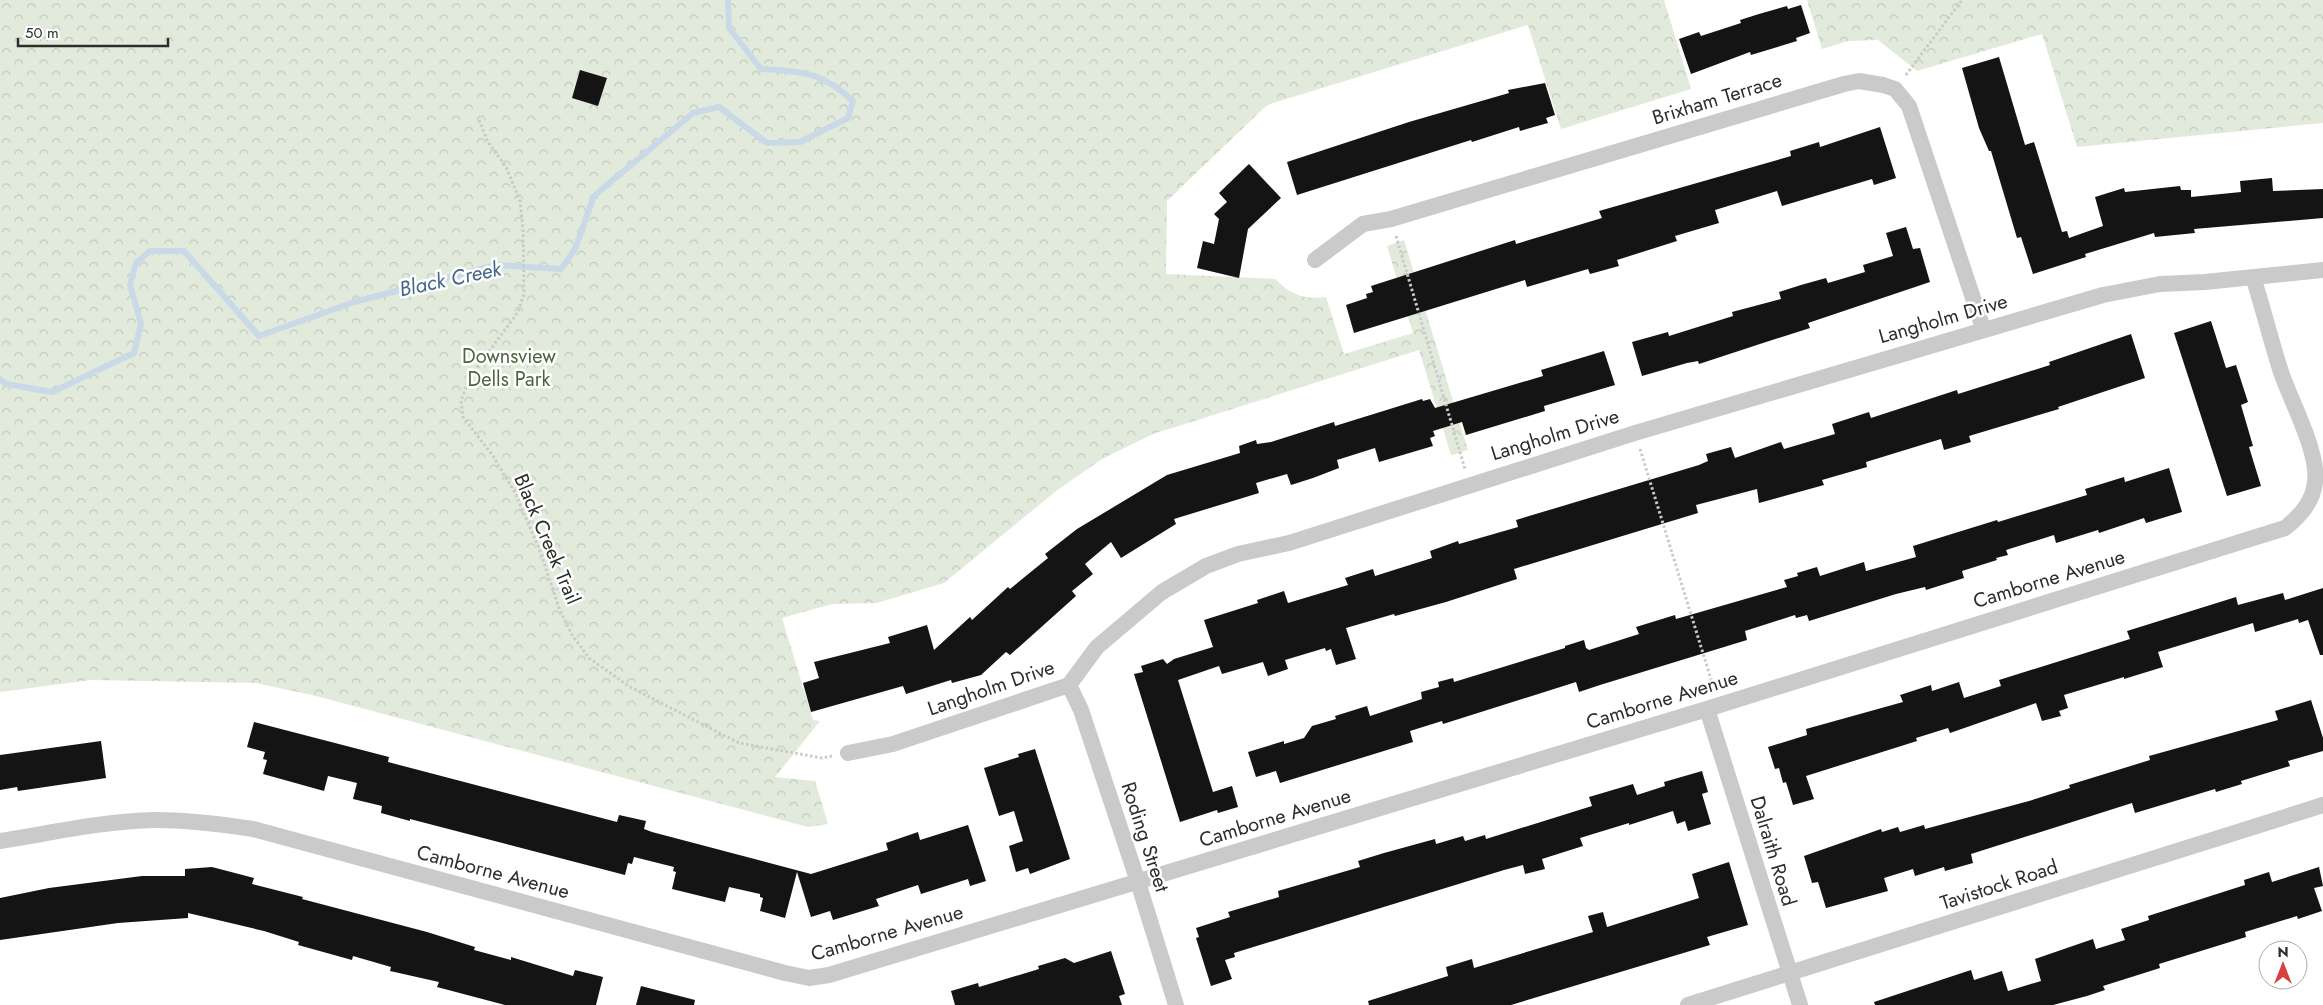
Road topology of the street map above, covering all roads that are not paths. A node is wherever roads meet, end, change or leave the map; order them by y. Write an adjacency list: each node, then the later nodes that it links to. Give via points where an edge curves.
1 (1315, 260): 4 (street, Brixham Terrace, via 1363,224 1391,219 1844,84 1868,81 1895,89 1909,106)
2 (2323, 270): 3 (street, Langholm Drive)
3 (2253, 276): 4 (street, Langholm Drive, via 2160,284 2103,295); 6 (street, Camborne Avenue, via 2281,373 2310,445 2315,481 2309,502 2300,517 2284,528)
4 (1983, 328): 5 (street, Langholm Drive, via 1206,566 1162,592 1097,647)
5 (1069, 685): 7 (street, Langholm Drive, via 894,744); 10 (street, Roding Street, via 1081,710)
6 (1713, 707): 10 (street, Camborne Avenue); 11 (street, Dalraith Road)
7 (848, 753)
8 (2323, 805): 11 (street, Tavistock Road)
9 (0, 841): 10 (street, Camborne Avenue, via 113,823 154,820 197,821 253,829 809,978 829,975)
10 (1138, 882): 12 (street, Roding Street)
11 (1789, 974): 13 (street, Tavistock Road); 14 (street, Dalraith Road)
12 (1176, 1005)
13 (1688, 1005)
14 (1800, 1005)

